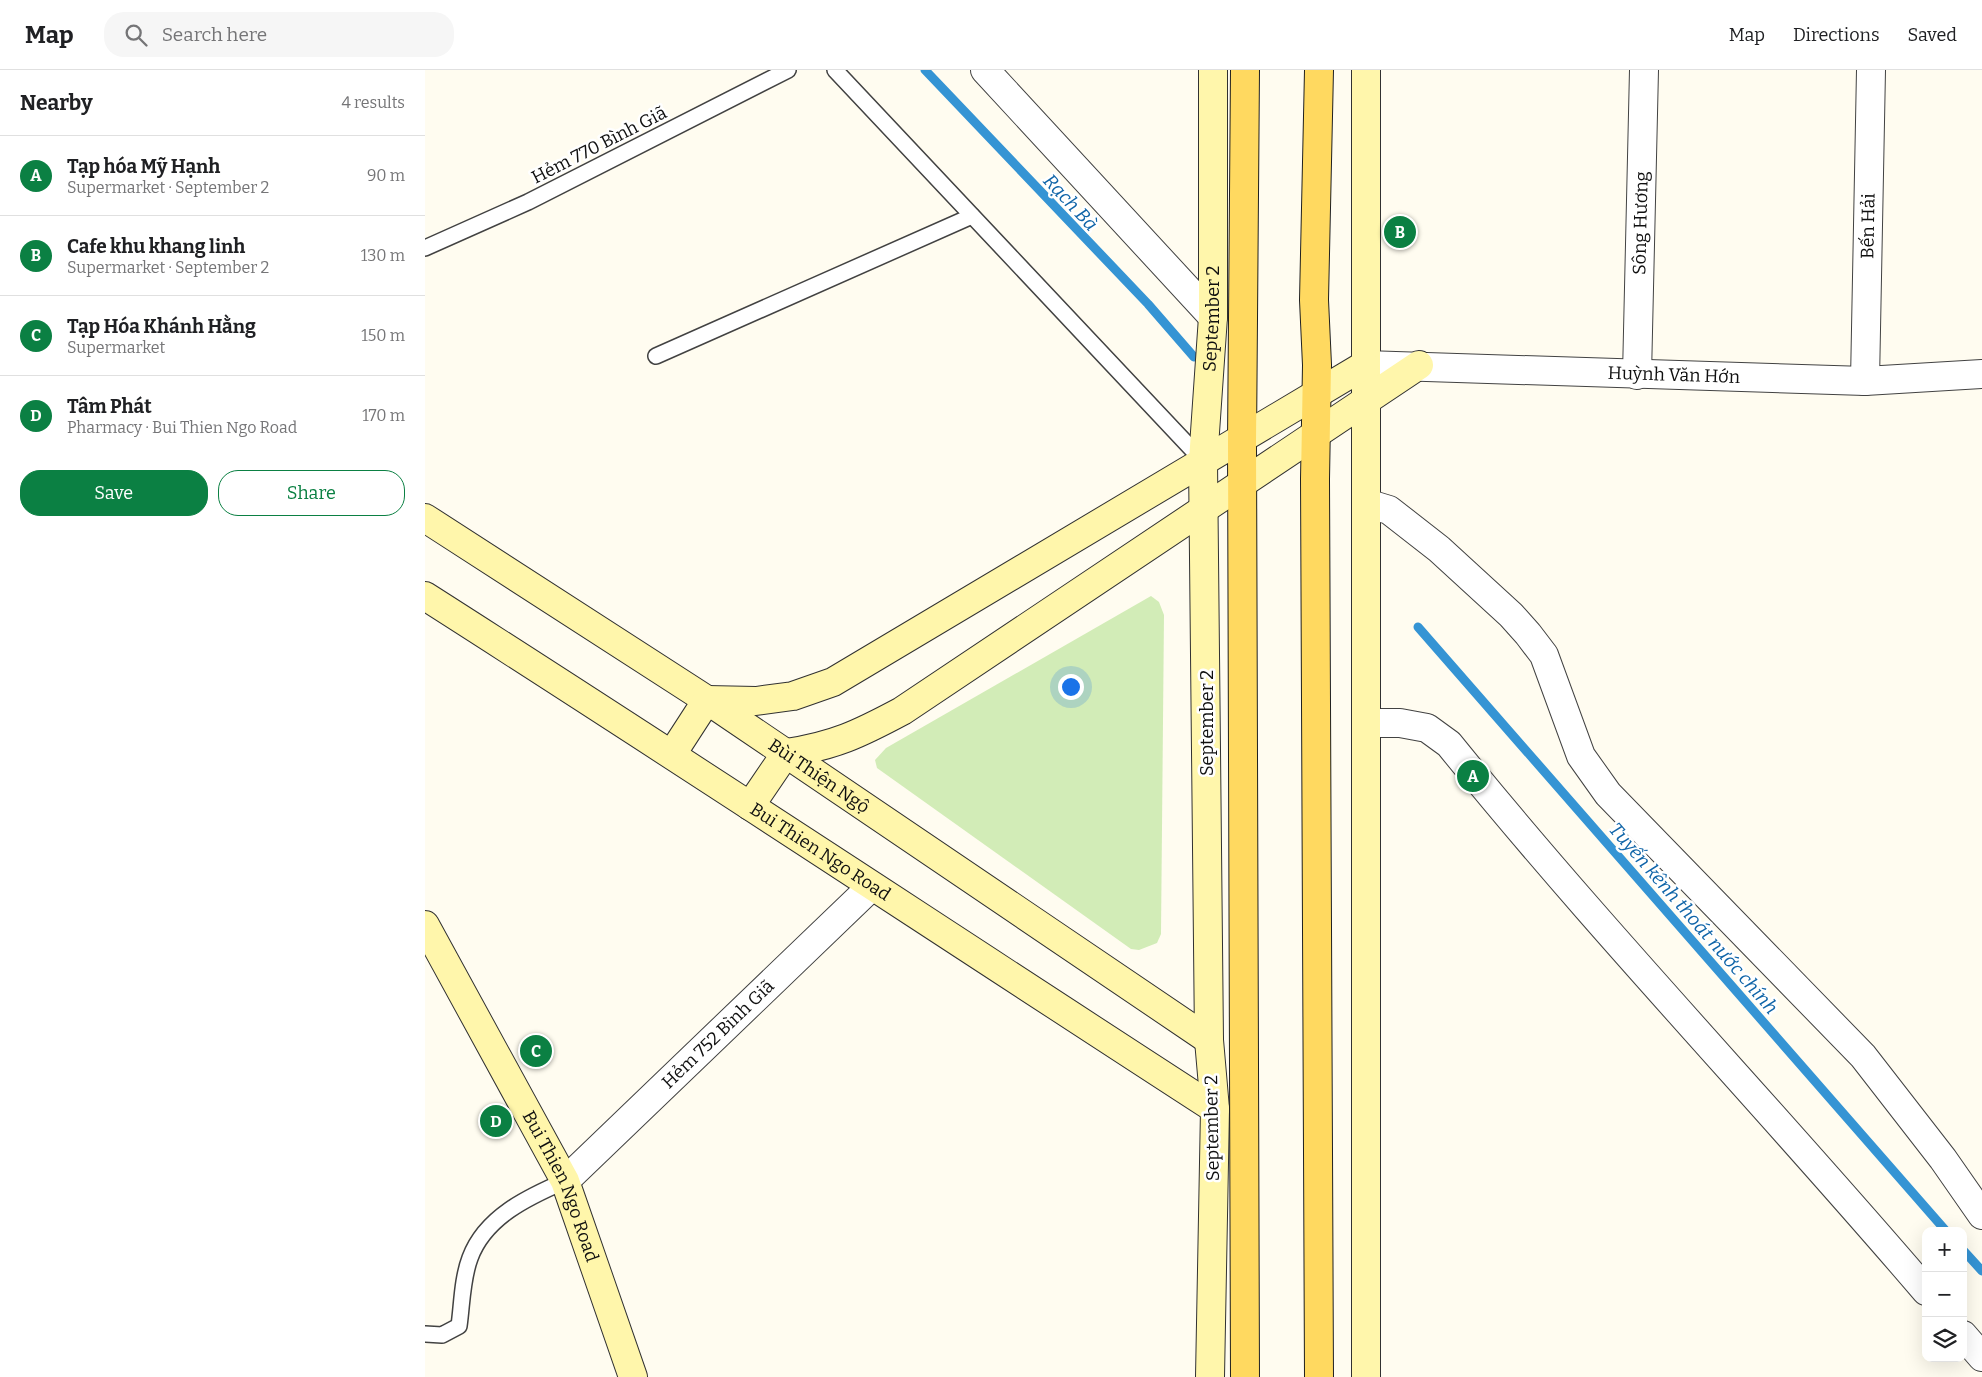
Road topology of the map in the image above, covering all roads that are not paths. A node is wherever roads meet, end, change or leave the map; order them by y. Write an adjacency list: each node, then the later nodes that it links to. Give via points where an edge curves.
1 (788, 70): 11 (lane, Hẻm 770 Bình Giã, via 528,202)
2 (835, 70): 10 (lane)
3 (985, 70): 12 (street)
4 (1213, 70): 12 (main road, September 2)
5 (1245, 70): 22 (main road, September 2)
6 (1319, 70): 19 (main road, via 1314,300)
7 (1366, 70): 14 (main road)
8 (1644, 70): 17 (street, Sông Hương)
9 (1871, 70): 18 (street, Bến Hải)
10 (972, 216): 13 (lane); 23 (lane)
11 (425, 248)
12 (1213, 317): 23 (main road, September 2)
13 (656, 356)
14 (1365, 364): 15 (street, Huỳnh Văn Hớn); 19 (main road); 20 (main road)
15 (1419, 365): 17 (street, Huỳnh Văn Hớn); 20 (main road)
16 (1982, 374): 18 (street, Huỳnh Văn Hớn)
17 (1637, 375): 18 (street, Huỳnh Văn Hớn)
18 (1865, 381)
19 (1317, 393): 21 (main road); 22 (main road)
20 (1365, 401): 21 (main road); 25 (main road)
21 (1317, 434): 24 (main road); 47 (main road)
22 (1242, 438): 23 (main road); 24 (main road, September 2)
23 (1203, 462): 26 (main road, September 2); 29 (main road, via 833,682 793,696 756,701)
24 (1242, 484): 26 (main road); 46 (main road, September 2)
25 (1366, 503): 30 (main road); 39 (street, via 1389,510 1439,549 1528,634 1544,655 1551,671 1581,756 1608,794 1863,1056)
26 (1205, 508): 31 (main road, via 902,711 866,731 833,744); 36 (main road, September 2)
27 (425, 518): 29 (main road, Bùi Thiện Ngộ)
28 (425, 596): 32 (main road, Bui Thien Ngo Road)
29 (707, 700): 31 (main road, Bùi Thiện Ngộ); 32 (main road)
30 (1368, 724): 40 (street, via 1400,723 1427,728 1449,744 1633,961 1824,1172); 48 (main road)
31 (786, 753): 33 (main road); 36 (main road, Bùi Thiện Ngộ)
32 (672, 754): 33 (main road, Bui Thien Ngo Road)
33 (750, 806): 34 (main road, Bui Thien Ngo Road)
34 (871, 887): 37 (main road, Bui Thien Ngo Road); 38 (street, Hẻm 752 Bình Giã)
35 (425, 925): 38 (main road, Bui Thien Ngo Road)
36 (1209, 1040): 37 (main road, September 2)
37 (1215, 1109): 45 (main road, September 2)
38 (565, 1180): 41 (lane, via 524,1199 478,1241 469,1259 459,1326 442,1335); 44 (main road, Bui Thien Ngo Road)
39 (1982, 1215)
40 (1922, 1286)
41 (425, 1334)
42 (1967, 1340): 43 (street)
43 (1982, 1357)
44 (633, 1377)
45 (1210, 1377)
46 (1245, 1377)
47 (1319, 1377)
48 (1367, 1377)

